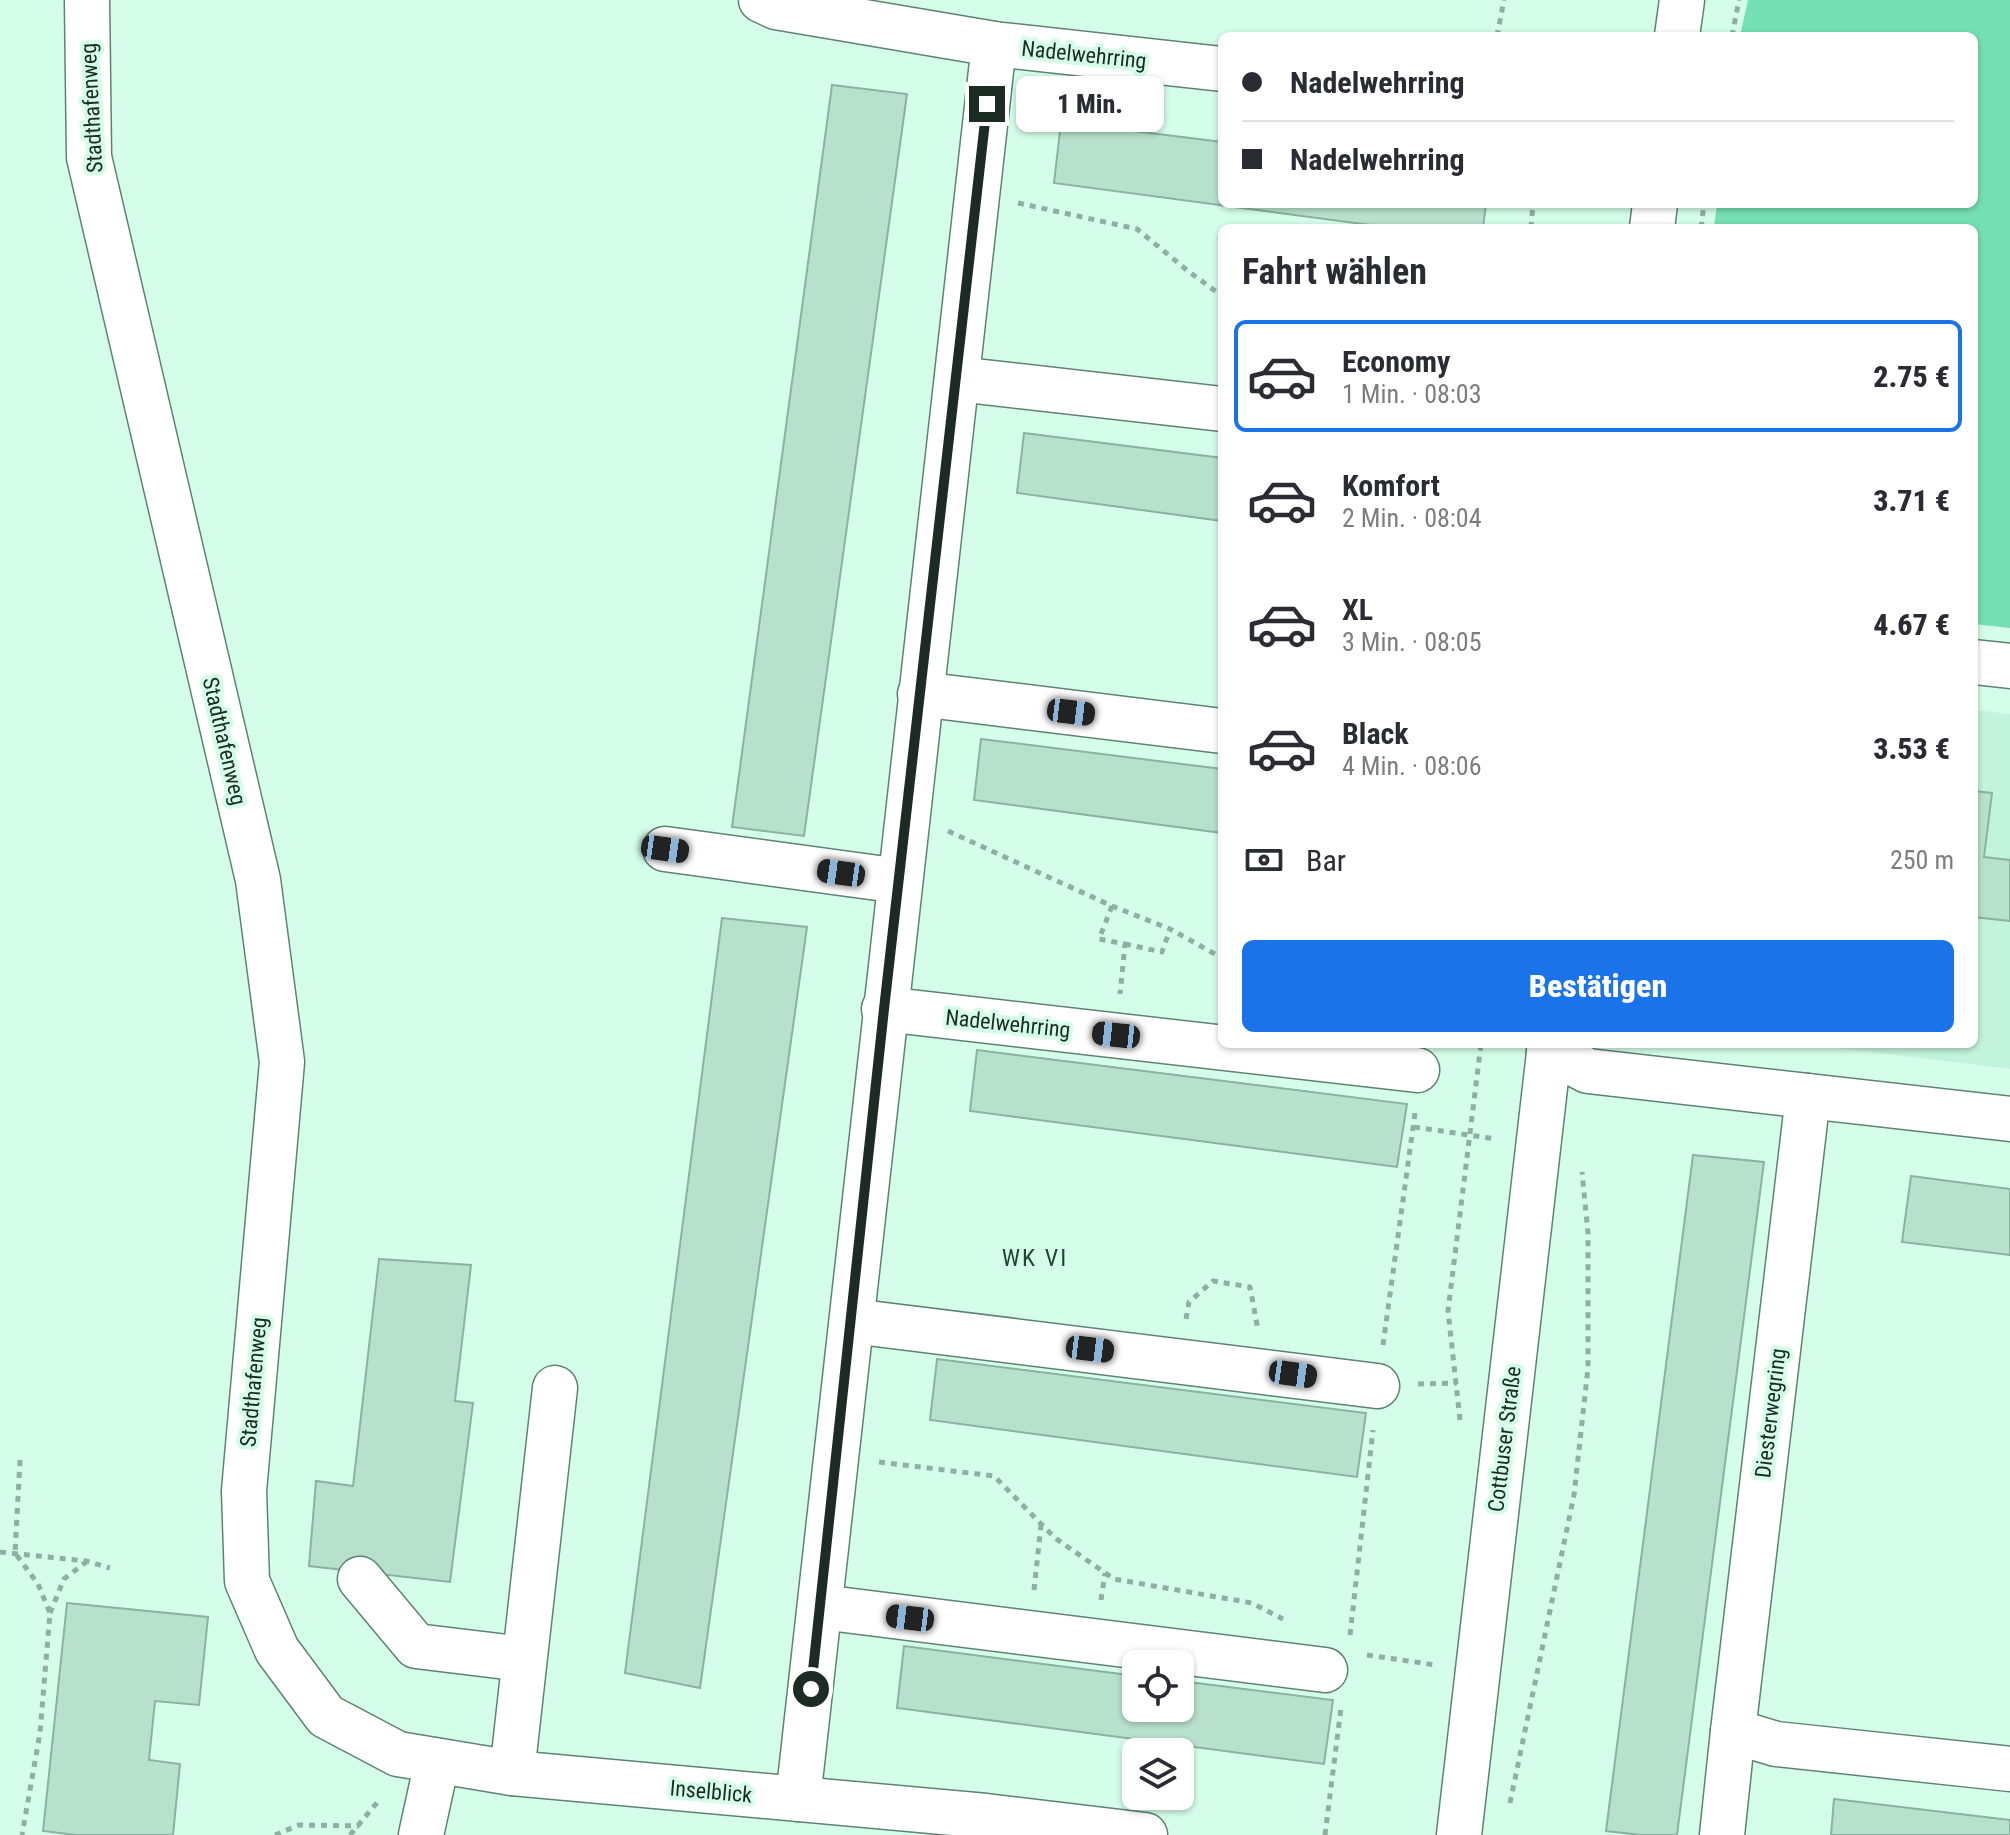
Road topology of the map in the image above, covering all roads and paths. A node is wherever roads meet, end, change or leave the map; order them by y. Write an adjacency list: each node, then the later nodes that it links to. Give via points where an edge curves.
1 (87, 0): 44 (street, Stadthafenweg, via 89,157 258,880 282,1062)
2 (761, 0): 9 (street, via 776,7)
3 (1504, 0): 6 (path)
4 (1682, 0): 7 (street)
5 (1739, 0): 8 (path)
6 (1498, 32)
7 (1678, 32)
8 (1733, 32)
9 (994, 44): 10 (street, Nadelwehrring); 11 (street, Nadelwehrring)
10 (1218, 69)
11 (978, 194): 12 (path, via 1137,229); 13 (street, Nadelwehrring)
12 (1218, 293)
13 (957, 379): 14 (street); 17 (street, Nadelwehrring)
14 (1218, 409)
15 (1978, 662): 16 (street)
16 (2010, 666)
17 (920, 694): 18 (street); 19 (street, Nadelwehrring)
18 (1218, 731)
19 (907, 813): 21 (street, Nadelwehrring); 22 (path)
20 (665, 849): 21 (street)
21 (900, 881): 26 (street, Nadelwehrring)
22 (1112, 906): 23 (path); 24 (path, via 1099,939)
23 (1170, 929): 24 (path, via 1162,952); 25 (path)
24 (1125, 944): 27 (path)
25 (1218, 956)
26 (884, 1009): 27 (street, Nadelwehrring); 36 (street, Nadelwehrring)
27 (1116, 1035): 28 (street, Nadelwehrring)
28 (1218, 1047)
29 (1228, 1048): 32 (street, Nadelwehrring)
30 (1481, 1048): 41 (path, via 1448,1311)
31 (1550, 1048): 33 (street, via 1588,1071); 70 (street, Cottbuser Straße)
32 (1417, 1070): 39 (path, via 1414,1127)
33 (1808, 1096): 34 (street); 57 (street, Diesterwegring)
34 (2010, 1119)
35 (1581, 1164): 62 (path, via 1588,1233 1588,1368 1574,1495)
36 (852, 1321): 37 (street); 42 (street, Nadelwehrring)
37 (1179, 1360): 38 (street); 38 (path, via 1189,1302 1213,1281 1250,1287)
38 (1265, 1370): 39 (street)
39 (1377, 1386): 56 (path)
40 (555, 1388): 54 (street)
41 (1460, 1427)
42 (838, 1458): 45 (path, via 994,1476); 51 (street, Nadelwehrring)
43 (20, 1460): 47 (path)
44 (244, 1491): 58 (street, Inselblick, via 247,1581 277,1650 326,1716 398,1754)
45 (1041, 1524): 53 (path); 56 (path, via 1114,1579 1252,1603 1282,1618)
46 (0, 1552): 47 (path)
47 (15, 1553): 48 (path); 52 (path, via 38,1584)
48 (86, 1561): 49 (path); 52 (path, via 64,1579)
49 (110, 1568)
50 (360, 1579): 54 (street, via 416,1646)
51 (821, 1607): 53 (street); 61 (street, Nadelwehrring)
52 (50, 1613): 65 (path, via 40,1733)
53 (1029, 1633): 56 (street)
54 (524, 1659): 60 (street)
55 (1444, 1666): 56 (path)
56 (1338, 1674): 69 (path)
57 (1733, 1731): 59 (street, via 1776,1744); 71 (street, Diesterwegring)
58 (437, 1762): 60 (street, Inselblick); 67 (street)
59 (2010, 1769)
60 (512, 1773): 61 (street, Inselblick)
61 (798, 1799): 63 (street, Inselblick)
62 (1510, 1807)
63 (984, 1825): 68 (street, Inselblick)
64 (359, 1826): 66 (path, via 299,1825)
65 (22, 1835)
66 (275, 1835)
67 (421, 1835)
68 (1145, 1835)
69 (1325, 1835)
70 (1459, 1835)
71 (1722, 1835)

